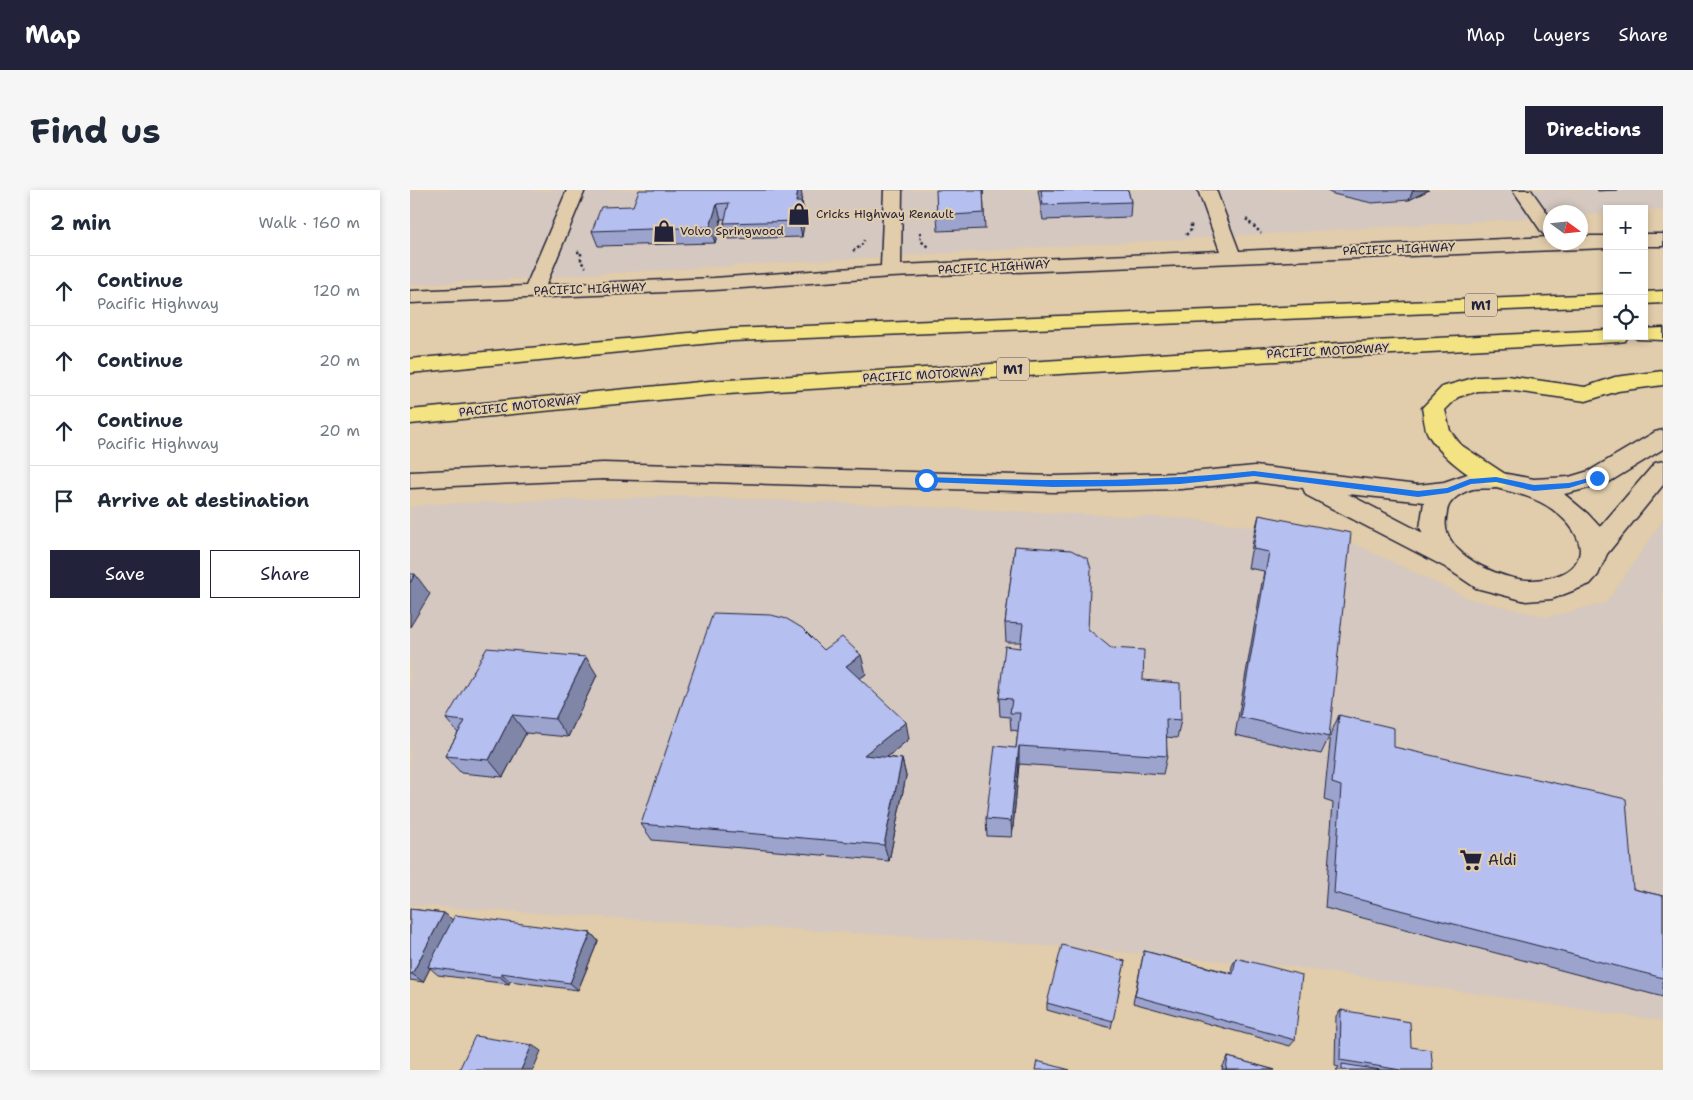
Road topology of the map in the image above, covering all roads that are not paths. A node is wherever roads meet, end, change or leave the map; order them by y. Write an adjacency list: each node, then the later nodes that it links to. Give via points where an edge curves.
1 (576, 190): 13 (street)
2 (893, 190): 12 (street)
3 (1207, 190): 11 (street)
4 (1522, 190): 5 (street)
5 (1543, 220)
6 (1648, 240): 7 (street)
7 (1663, 240)
8 (1588, 242): 9 (street, PACIFIC HIGHWAY)
9 (1603, 242)
10 (1543, 244): 11 (street, PACIFIC HIGHWAY)
11 (1230, 256): 12 (street, PACIFIC HIGHWAY)
12 (890, 271): 13 (street, PACIFIC HIGHWAY, via 714,284)
13 (533, 292): 14 (street, PACIFIC HIGHWAY)
14 (410, 297)
15 (1663, 297): 16 (highway)
16 (1648, 298)
17 (1603, 300): 21 (highway, M1, via 732,335)
18 (1663, 334): 19 (highway)
19 (1648, 335)
20 (1603, 337): 23 (highway, PACIFIC MOTORWAY / M1, via 710,388)
21 (410, 366)
22 (1663, 378): 28 (highway, via 1615,384 1586,394 1507,383 1477,384 1450,392 1433,408 1439,433 1453,451)
23 (410, 417)
24 (1663, 438): 29 (street, via 1597,478 1569,486)
25 (1663, 469): 31 (street)
26 (1275, 475): 27 (street, via 1053,484 603,471); 30 (street, via 1390,492 1418,494); 32 (street, via 1326,493)
27 (410, 480)
28 (1496, 480): 29 (street); 30 (street, via 1470,481)
29 (1534, 488): 31 (street, via 1561,503 1578,520 1590,534)
30 (1448, 490): 32 (street, via 1435,504 1433,528 1442,547)
31 (1595, 550): 32 (street, via 1589,568 1581,577 1552,589 1526,590 1486,580)
32 (1456, 563)

